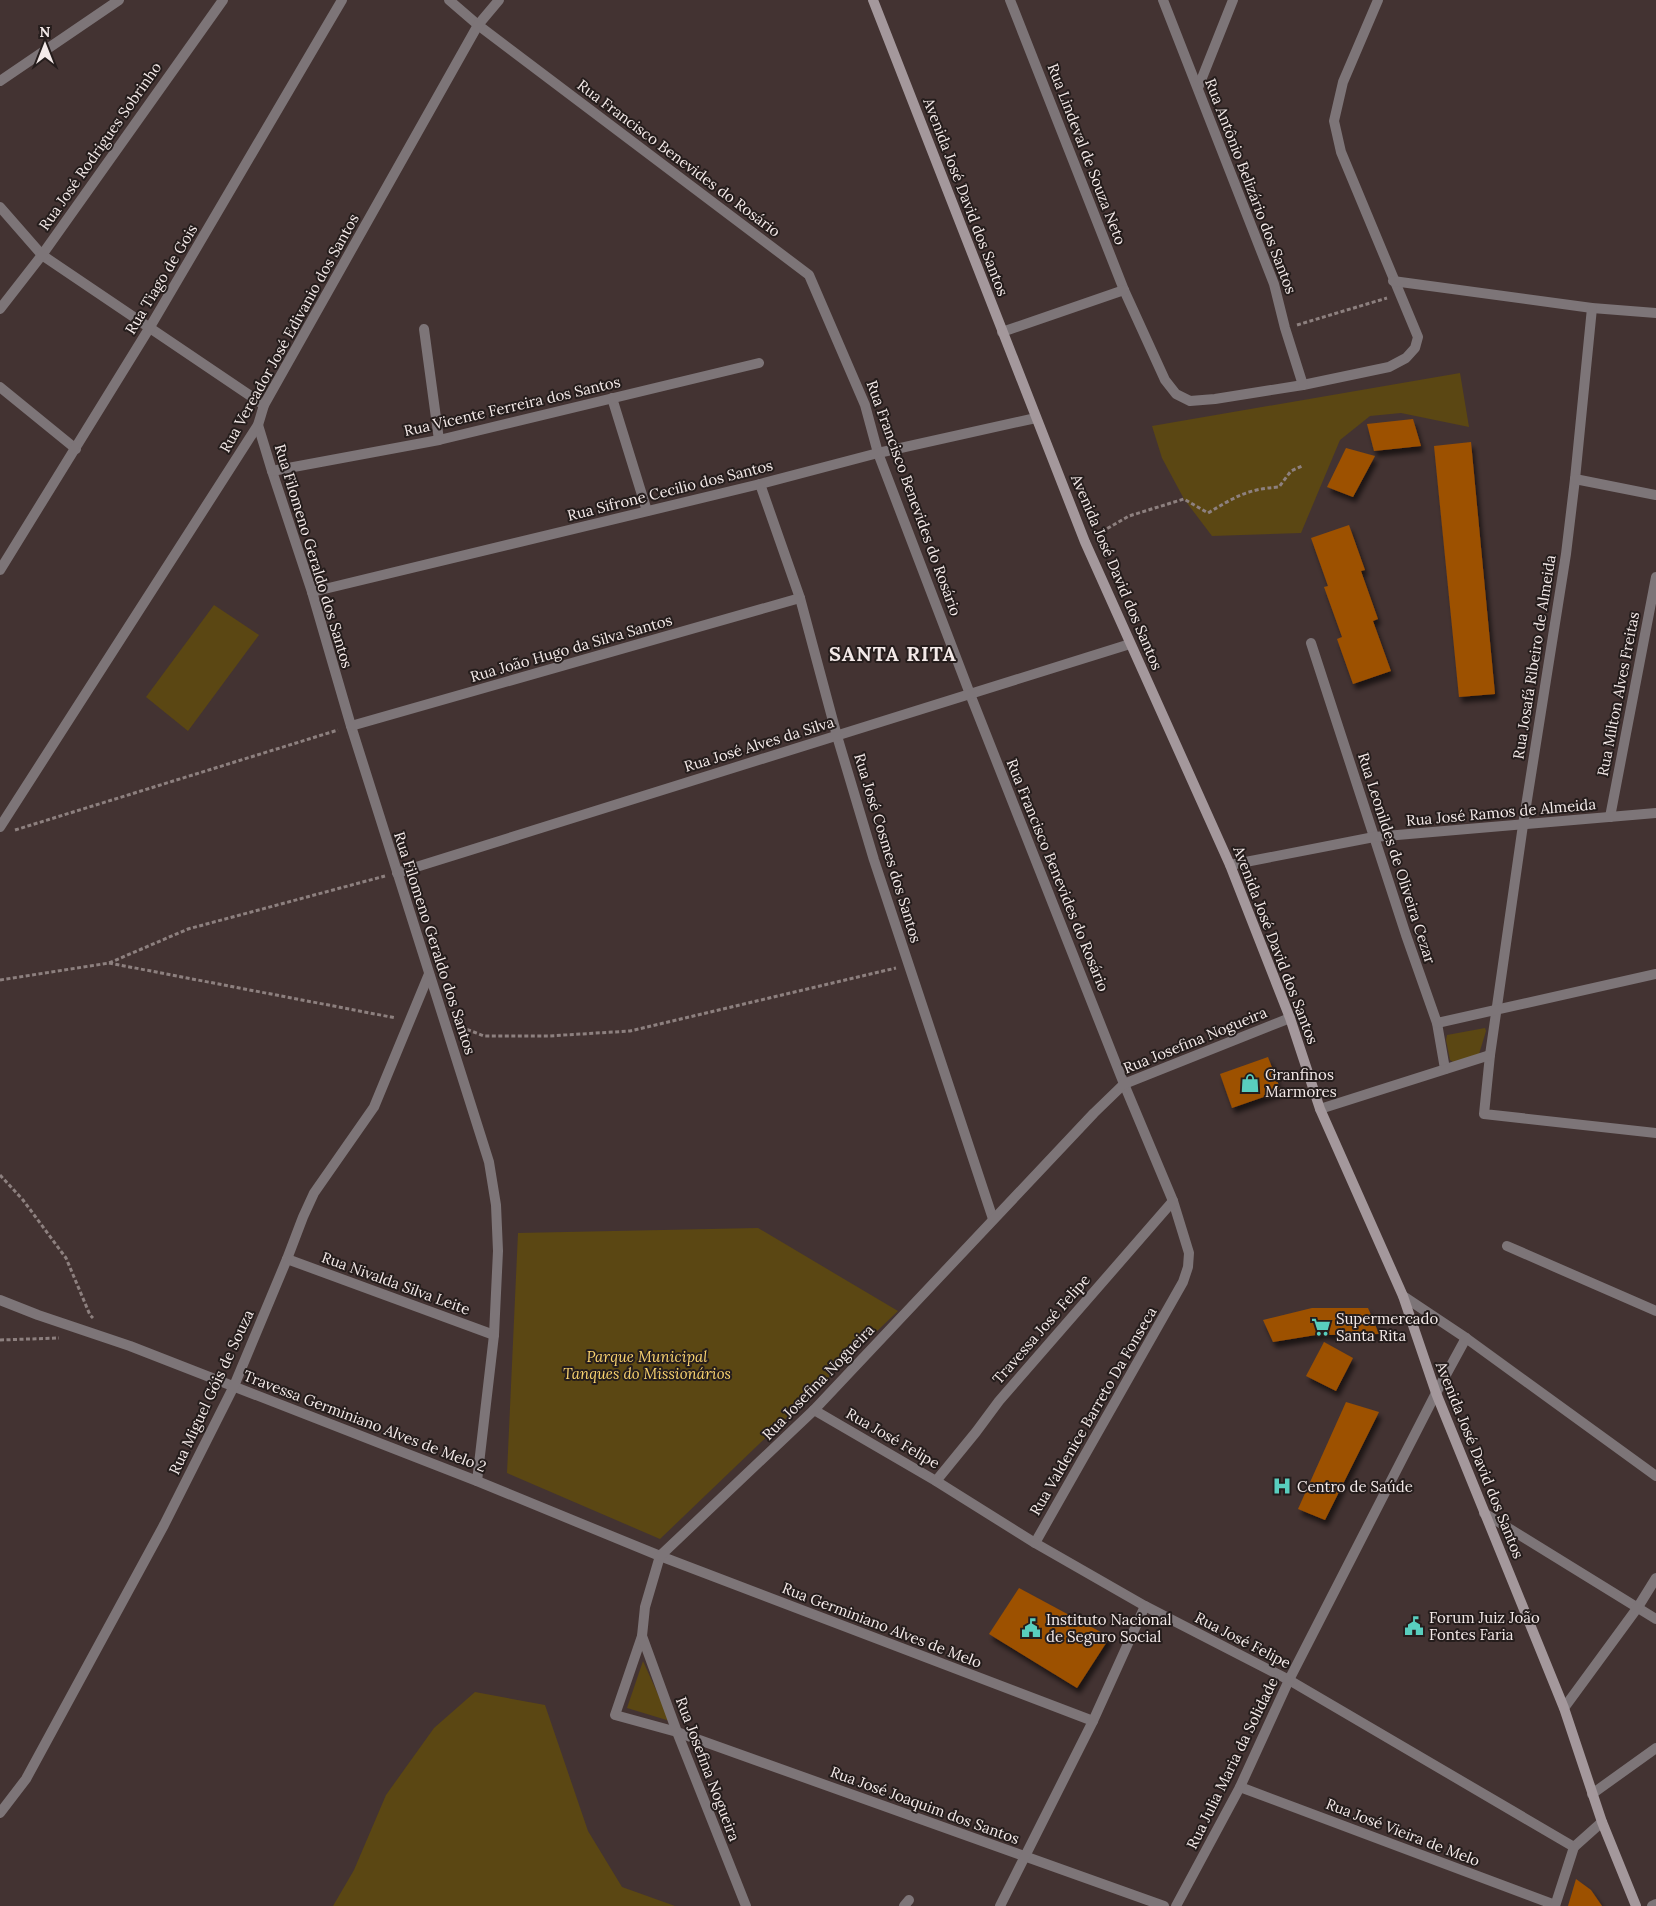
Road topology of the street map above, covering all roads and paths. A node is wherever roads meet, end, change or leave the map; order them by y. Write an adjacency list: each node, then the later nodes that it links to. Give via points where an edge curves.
1 (119, 0): 12 (street)
2 (223, 0): 15 (street, Rua José Rodrigues Sobrinho)
3 (342, 0): 22 (street, Rua Tiago de Gois)
4 (449, 0): 11 (street, Rua Francisco Benevides do Rosário)
5 (499, 0): 11 (street, Rua Vereador José Edivanio dos Santos)
6 (873, 0): 25 (main road, Avenida José David dos Santos)
7 (1010, 0): 17 (street, Rua Lindeval de Souza Neto)
8 (1163, 0): 13 (street, Rua Antônio Belizário dos Santos)
9 (1233, 0): 13 (street)
10 (1378, 0): 16 (street, via 1343,82 1334,121 1341,152)
11 (478, 25): 30 (street, Rua Vereador José Edivanio dos Santos); 35 (street, Rua Francisco Benevides do Rosário, via 809,275 865,405)
12 (0, 81)
13 (1198, 88): 23 (street, Rua Antônio Belizário dos Santos, via 1274,284)
14 (0, 207): 15 (street)
15 (42, 255): 20 (street, Rua José Rodrigues Sobrinho); 22 (street)
16 (1393, 281): 18 (street); 19 (street)
17 (1124, 290): 25 (street); 27 (street, Rua Lindeval de Souza Neto, via 1165,380 1176,394 1190,401)
18 (1399, 294): 23 (path); 27 (street, Rua Lindeval de Souza Neto, via 1418,337 1415,348 1406,358 1389,367)
19 (1592, 308): 21 (street); 38 (street, Rua Josafá Ribeiro de Almeida)
20 (0, 309)
21 (1656, 313)
22 (150, 327): 30 (street); 34 (street, Rua Tiago de Gois)
23 (1285, 328): 27 (street, Rua Antônio Belizário dos Santos)
24 (424, 329): 33 (street)
25 (1002, 332): 31 (main road, Avenida José David dos Santos)
26 (758, 363): 29 (street, Rua Vicente Ferreira dos Santos)
27 (1303, 385)
28 (0, 387): 34 (street)
29 (612, 398): 33 (street, Rua Vicente Ferreira dos Santos); 41 (street)
30 (264, 405): 32 (street, Rua Vereador José Edivanio dos Santos)
31 (1036, 418): 35 (street, Rua Sifrone Cecilio dos Santos); 42 (main road, Avenida José David dos Santos)
32 (258, 426): 37 (street, Rua Filomeno Geraldo dos Santos); 55 (street, Rua Vereador José Edivanio dos Santos)
33 (439, 440): 37 (street, Rua Vicente Ferreira dos Santos)
34 (76, 449): 43 (street, Rua Tiago de Gois)
35 (878, 453): 39 (street, Rua Sifrone Cecilio dos Santos); 49 (street, Rua Francisco Benevides do Rosário)
36 (1302, 466): 42 (path, via 1291,471 1279,486 1240,494 1208,513 1184,499 1129,516)
37 (272, 471): 45 (street, Rua Filomeno Geraldo dos Santos)
38 (1575, 479): 40 (street); 54 (street, Rua Josafá Ribeiro de Almeida)
39 (760, 484): 41 (street, Rua Sifrone Cecilio dos Santos); 46 (street, Rua José Cosmes dos Santos)
40 (1656, 494)
41 (647, 511): 45 (street, Rua Sifrone Cecilio dos Santos)
42 (1085, 542): 48 (main road, Avenida José David dos Santos)
43 (0, 570)
44 (1656, 577): 53 (street, Rua Milton Alves Freitas)
45 (312, 592): 50 (street, Rua Filomeno Geraldo dos Santos)
46 (800, 598): 50 (street, Rua João Hugo da Silva Santos); 51 (street, Rua José Cosmes dos Santos)
47 (1311, 643): 56 (street, Rua Leonildes de Oliveira Cezar)
48 (1130, 644): 49 (street, Rua José Alves da Silva); 57 (main road, Avenida José David dos Santos)
49 (970, 694): 51 (street, Rua José Alves da Silva); 71 (street, Rua Francisco Benevides do Rosário)
50 (351, 726): 55 (path); 58 (street, Rua Filomeno Geraldo dos Santos)
51 (837, 736): 58 (street, Rua José Alves da Silva); 60 (street, Rua José Cosmes dos Santos)
52 (1656, 813): 53 (street, Rua José Ramos de Almeida)
53 (1610, 818): 54 (street, Rua José Ramos de Almeida)
54 (1523, 825): 56 (street, Rua José Ramos de Almeida); 64 (street, Rua Josafá Ribeiro de Almeida)
55 (5, 829)
56 (1374, 837): 57 (street, Rua José Ramos de Almeida); 68 (street, Rua Leonildes de Oliveira Cezar)
57 (1230, 865): 65 (main road, Avenida José David dos Santos)
58 (397, 873): 59 (path, via 188,929); 61 (street, Rua Filomeno Geraldo dos Santos)
59 (109, 963): 63 (path); 66 (path)
60 (909, 965): 67 (path, via 630,1031 484,1036); 76 (street, Rua José Cosmes dos Santos)
61 (429, 974): 66 (street, Rua Miguel Góis de Souza); 67 (street, Rua Filomeno Geraldo dos Santos)
62 (1656, 974): 64 (street)
63 (0, 980)
64 (1496, 1011): 68 (street); 69 (street, Rua Josafá Ribeiro de Almeida)
65 (1290, 1018): 71 (street, Rua Josefina Nogueira); 72 (main road, Avenida José David dos Santos)
66 (410, 1021): 78 (street, Rua Miguel Góis de Souza, via 374,1107 314,1193)
67 (445, 1021): 84 (street, Rua Filomeno Geraldo dos Santos, via 489,1162 496,1205 498,1251)
68 (1437, 1024): 70 (street, Rua Leonildes de Oliveira Cezar)
69 (1490, 1055): 70 (street); 73 (street, Rua Josafá Ribeiro de Almeida, via 1484,1114)
70 (1445, 1069): 72 (street)
71 (1124, 1084): 75 (street, Rua Francisco Benevides do Rosário); 76 (street, Rua Josefina Nogueira)
72 (1320, 1109): 80 (main road, Avenida José David dos Santos)
73 (1656, 1133)
74 (0, 1176): 83 (path, via 23,1200 66,1258 90,1315)
75 (1173, 1201): 79 (street, Rua Francisco Benevides do Rosário, via 1189,1253 1184,1282); 93 (street, Travessa José Felipe, via 999,1401)
76 (993, 1220): 90 (street, Rua Josefina Nogueira)
77 (1507, 1246): 82 (street)
78 (287, 1259): 84 (street, Rua Nivalda Silva Leite); 88 (street, Rua Miguel Góis de Souza)
79 (1177, 1295): 95 (street, Rua Valdenice Barreto Da Fonseca)
80 (1403, 1296): 86 (street); 89 (main road, Avenida José David dos Santos)
81 (0, 1300): 88 (street, Travessa Germiniano Alves de Melo 2)
82 (1656, 1310)
83 (96, 1320)
84 (494, 1335): 92 (street, Rua Filomeno Geraldo dos Santos)
85 (65, 1338): 87 (path)
86 (1466, 1338): 89 (street, Rua Julia Maria da Solidade); 91 (street)
87 (0, 1340)
88 (234, 1386): 92 (street, Travessa Germiniano Alves de Melo 2); 109 (street, Rua Miguel Góis de Souza, via 164,1525 26,1779)
89 (1436, 1393): 94 (main road, Avenida José David dos Santos); 102 (street, Rua Julia Maria da Solidade)
90 (814, 1410): 93 (street, Rua José Felipe); 96 (street, Rua Josefina Nogueira)
91 (1656, 1476)
92 (477, 1481): 96 (street, Travessa Germiniano Alves de Melo 2)
93 (936, 1481): 95 (street, Rua José Felipe)
94 (1484, 1513): 99 (street); 103 (main road, Avenida José David dos Santos)
95 (1035, 1542): 98 (street, Rua José Felipe)
96 (660, 1556): 101 (street, Rua Josefina Nogueira); 104 (street, Rua Germiniano Alves de Melo)
97 (1656, 1578): 99 (street)
98 (1145, 1606): 102 (street, Rua José Felipe); 104 (street)
99 (1638, 1607): 100 (street); 103 (street)
100 (1656, 1619)
101 (642, 1636): 105 (street, Rua Josefina Nogueira); 105 (street, Rua José Joaquim dos Santos, via 615,1715)
102 (1289, 1680): 107 (street, Rua Julia Maria da Solidade); 111 (street, Rua José Felipe)
103 (1564, 1708): 108 (main road, Avenida José David dos Santos)
104 (1093, 1721): 112 (street)
105 (676, 1732): 112 (street, Rua José Joaquim dos Santos); 115 (street, Rua Josefina Nogueira)
106 (1656, 1748): 108 (street)
107 (1240, 1787): 114 (street, Rua José Vieira de Melo); 118 (street, Rua Julia Maria da Solidade)
108 (1592, 1794): 110 (main road, Avenida José David dos Santos)
109 (2, 1806)
110 (1602, 1822): 111 (street); 119 (main road, Avenida José David dos Santos)
111 (1574, 1847): 114 (street)
112 (1025, 1856): 116 (street); 117 (street, Rua José Joaquim dos Santos)
113 (1656, 1904): 120 (street)
114 (1555, 1905)
115 (746, 1906)
116 (1000, 1906)
117 (1164, 1906)
118 (1176, 1906)
119 (1636, 1906)
120 (1652, 1906)

